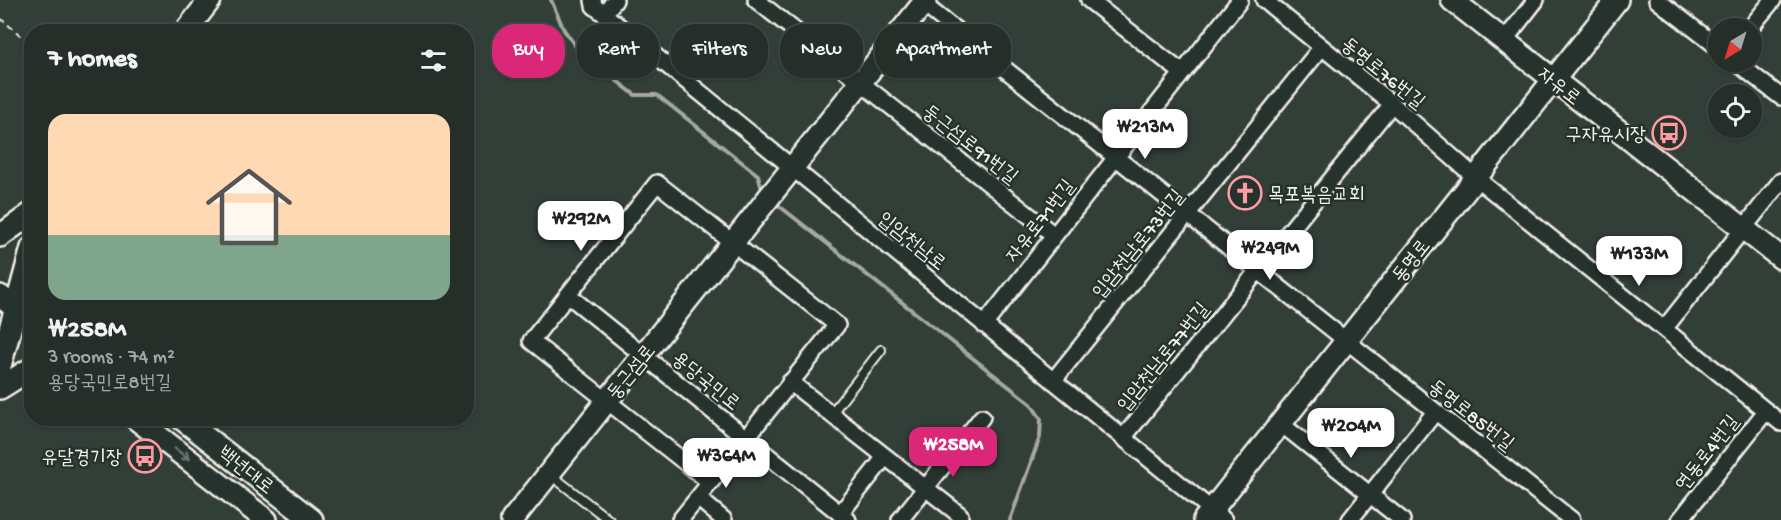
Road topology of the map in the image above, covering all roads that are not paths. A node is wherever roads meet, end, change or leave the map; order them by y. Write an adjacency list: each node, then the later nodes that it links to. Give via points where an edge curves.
1 (210, 0): 16 (street)
2 (593, 0): 14 (street, 입암천남로)
3 (615, 0): 14 (street)
4 (756, 0): 23 (street, 둥근섬로91번길)
5 (1089, 0): 20 (street)
6 (1240, 0): 20 (street, 자유로71번길)
7 (1264, 0): 19 (street, 동명로76번길)
8 (1452, 0): 18 (street, 자유로)
9 (1536, 0): 18 (street)
10 (1617, 0): 22 (street, 동명로)
11 (1657, 0): 17 (street)
12 (1773, 0): 15 (street)
13 (925, 2): 23 (street); 26 (street, 동명로85번길)
14 (604, 15): 27 (street, 입암천남로)
15 (1758, 18)
16 (191, 24)
17 (1708, 39)
18 (1504, 41): 22 (street, 자유로)
19 (1322, 48): 25 (street, 동명로76번길); 30 (street, 입암천남로73번길)
20 (1181, 72): 26 (street, 자유로71번길)
21 (1749, 72): 24 (street)
22 (1553, 80): 28 (street, 동명로); 32 (street, 자유로)
23 (861, 83): 27 (street); 33 (street, 둥근섬로91번길)
24 (1781, 97)
25 (1392, 104): 28 (street, 동명로76번길); 37 (street, 입암천남로77번길)
26 (1114, 157): 30 (street, 동명로85번길); 33 (street, 자유로71번길)
27 (790, 171): 35 (street, 둥근섬로); 41 (street, 입암천남로)
28 (1476, 178): 42 (street, 동명로76번길); 43 (street, 동명로)
29 (1781, 181): 32 (street)
30 (1187, 215): 37 (street, 동명로85번길); 48 (street, 입암천남로73번길)
31 (24, 219): 34 (street)
32 (1743, 229): 36 (street, 자유로); 42 (street)
33 (1054, 235): 41 (street, 자유로71번길)
34 (0, 236)
35 (733, 243): 39 (street, via 657,183); 45 (street, 둥근섬로); 49 (street, via 837,325)
36 (1781, 258)
37 (1258, 271): 43 (street, 동명로85번길); 61 (street, 입암천남로77번길)
38 (24, 278): 40 (street)
39 (568, 295): 45 (street, 용당국민로); 51 (street, via 531,341)
40 (16, 309): 46 (street)
41 (984, 325): 48 (street, 입암천남로)
42 (1664, 329): 52 (street, 동명로76번길)
43 (1346, 341): 53 (street, 동명로85번길); 56 (street, 동명로)
44 (881, 350): 54 (lane)
45 (643, 355): 51 (street, 둥근섬로); 60 (street, 용당국민로)
46 (0, 366)
47 (24, 373): 50 (street)
48 (1053, 381): 61 (street, 입암천남로)
49 (790, 382): 54 (street); 60 (street)
50 (0, 388)
51 (607, 400): 63 (street, 둥근섬로); 64 (street)
52 (1766, 411): 57 (street, 동명로76번길); 81 (street, 연동로4번길)
53 (1435, 412): 66 (street); 80 (street, 동명로85번길)
54 (831, 414): 62 (street)
55 (982, 417): 65 (street)
56 (1280, 423): 66 (street); 70 (street, 동명로)
57 (1781, 423)
58 (145, 426): 71 (street, 백년대로, one-way to 71)
59 (191, 426): 72 (street, 백년대로)
60 (746, 438): 64 (street); 69 (street, 용당국민로)
61 (1124, 438): 70 (street, 입암천남로)
62 (885, 457): 65 (street); 69 (street)
63 (549, 473): 73 (street, 둥근섬로); 74 (lane)
64 (710, 482): 67 (street)
65 (925, 488): 68 (street); 77 (street)
66 (1370, 495): 78 (street); 79 (street)
67 (698, 498): 75 (street); 76 (street)
68 (960, 515)
69 (844, 517)
70 (1213, 517)
71 (266, 520)
72 (312, 520)
73 (512, 520)
74 (609, 520)
75 (680, 520)
76 (724, 520)
77 (900, 520)
78 (1350, 520)
79 (1402, 520)
80 (1572, 520)
81 (1680, 520)

